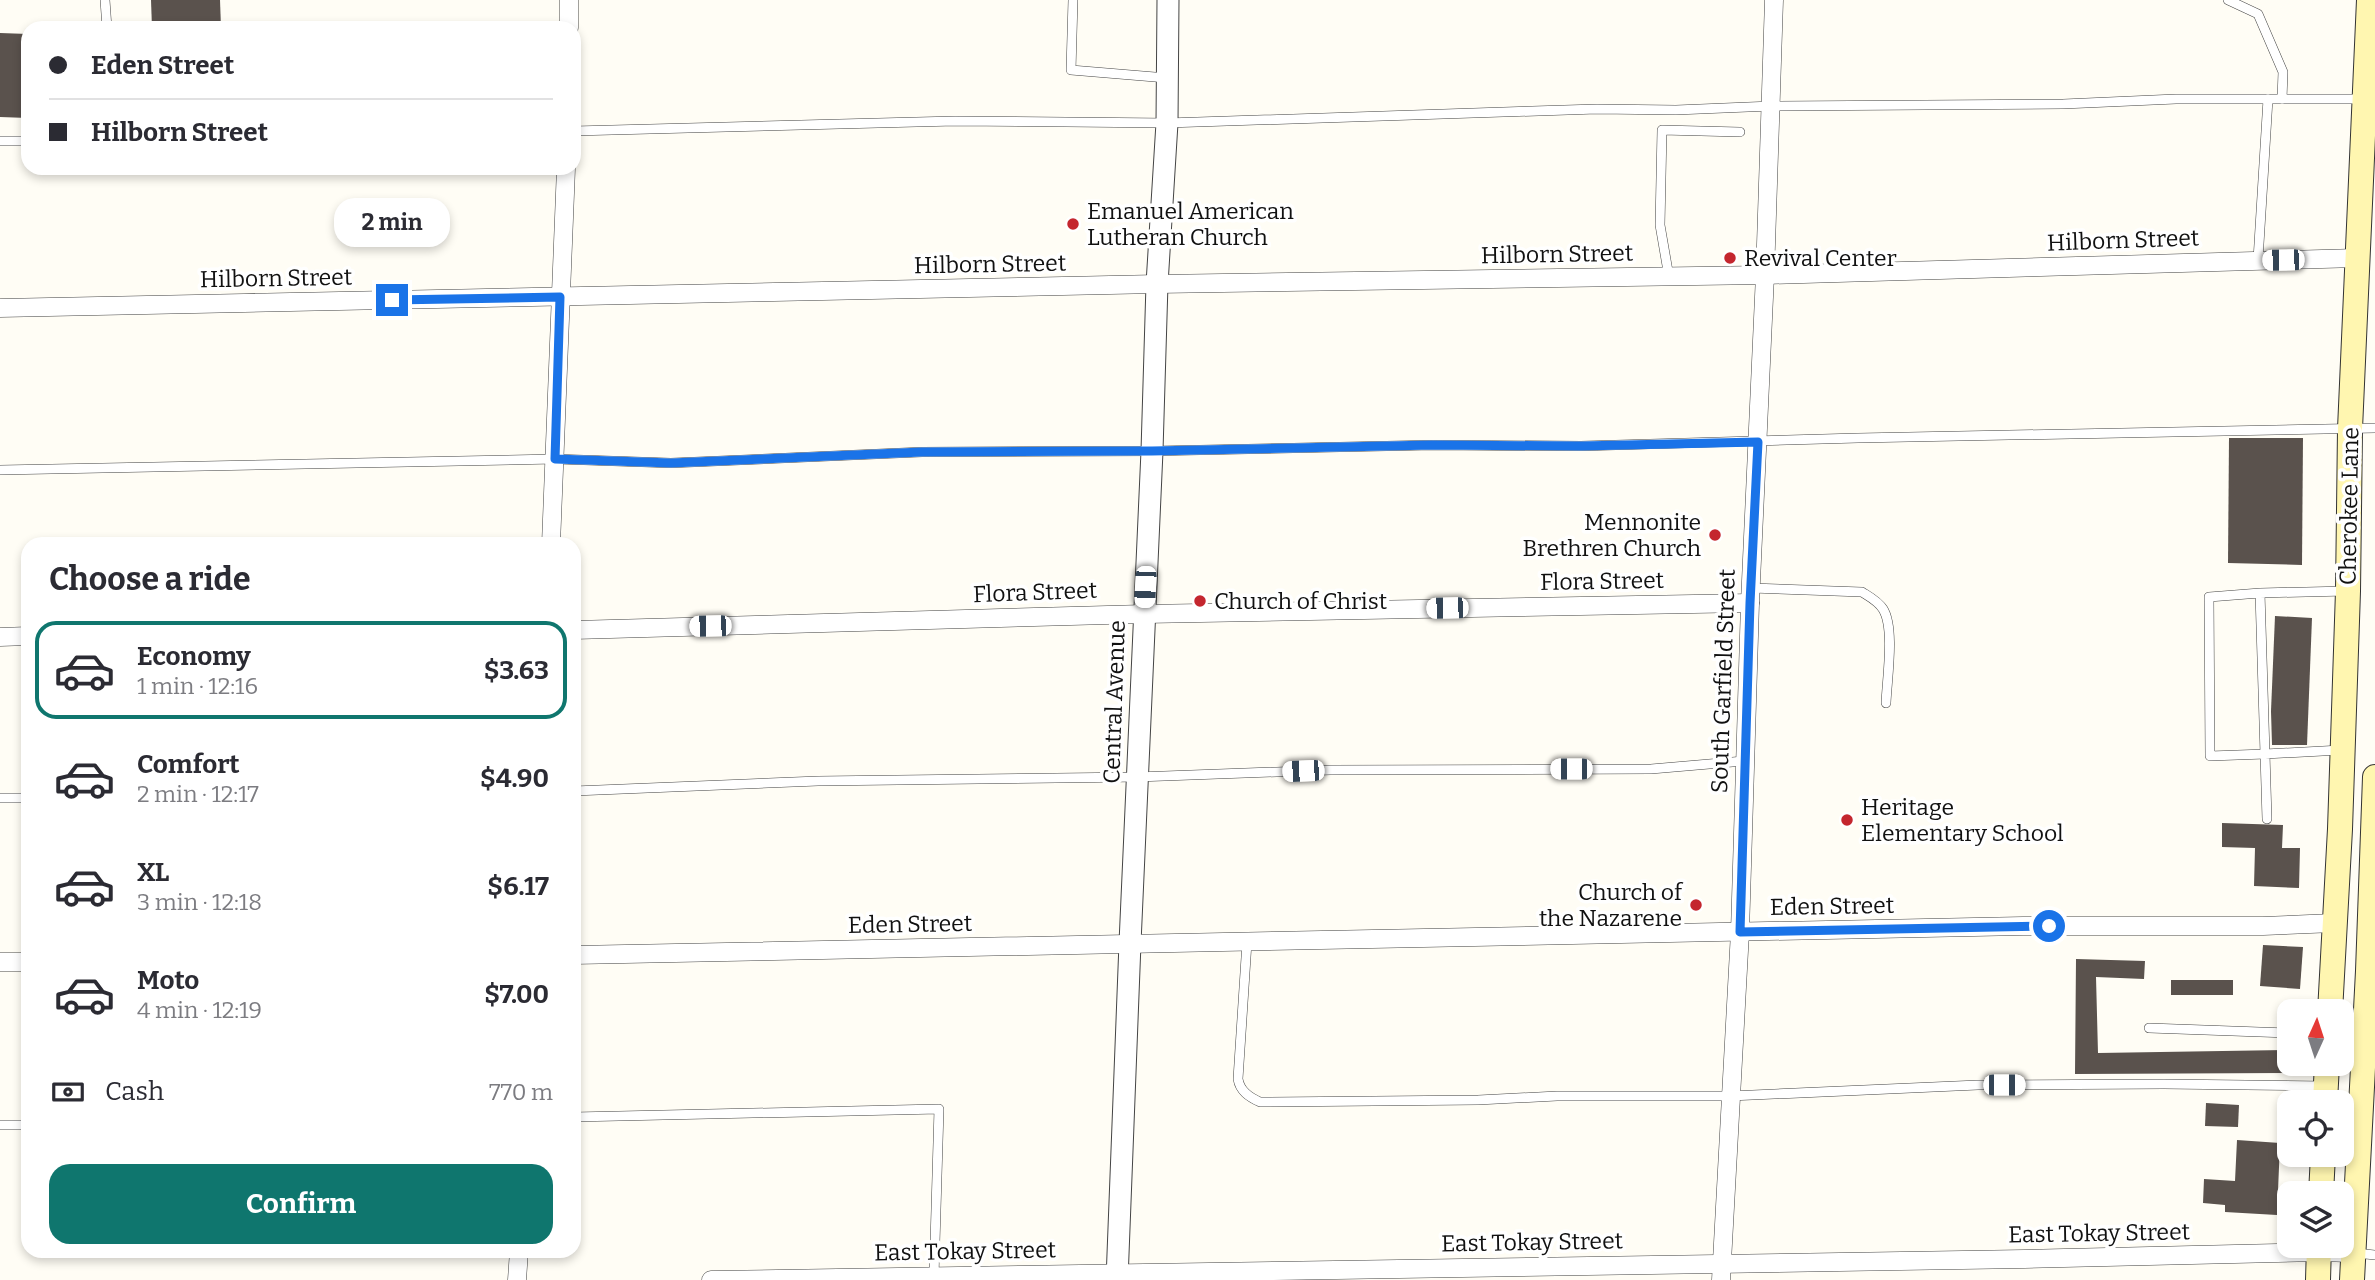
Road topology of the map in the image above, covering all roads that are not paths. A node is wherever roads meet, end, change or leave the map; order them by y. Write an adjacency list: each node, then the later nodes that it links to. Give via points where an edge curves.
1 (105, 0): 8 (lane)
2 (569, 0): 9 (street)
3 (1073, 0): 10 (lane, via 1071,71)
4 (1168, 0): 10 (street, Central Avenue)
5 (1774, 0): 14 (street, South Garfield Street)
6 (2228, 0): 12 (lane, via 2258,14 2283,72)
7 (2369, 0): 13 (main road, Cherokee Lane)
8 (106, 21)
9 (569, 21)
10 (1167, 78): 15 (street, Central Avenue)
11 (2268, 99): 12 (lane); 14 (lane); 22 (lane)
12 (2282, 99): 13 (lane)
13 (2365, 99): 21 (main road, Cherokee Lane)
14 (1772, 107): 15 (lane); 23 (street, South Garfield Street)
15 (1167, 123): 16 (lane, via 955,121); 25 (street, Central Avenue)
16 (581, 131)
17 (1740, 132): 24 (lane, via 1662,130 1660,225)
18 (0, 141): 19 (lane)
19 (21, 141)
20 (566, 175): 26 (street)
21 (2358, 258): 22 (street, Hilborn Street); 29 (main road, Cherokee Lane)
22 (2258, 260): 23 (street, Hilborn Street)
23 (1765, 275): 24 (street, Hilborn Street); 30 (street, South Garfield Street)
24 (1669, 276): 25 (street, Hilborn Street)
25 (1157, 284): 26 (street, Hilborn Street); 31 (street, Central Avenue)
26 (560, 297): 27 (street, Hilborn Street); 32 (street)
27 (0, 308)
28 (2375, 428): 29 (lane)
29 (2350, 429): 30 (lane); 35 (main road, Cherokee Lane)
30 (1758, 442): 31 (lane); 37 (street, South Garfield Street)
31 (1152, 451): 32 (lane, via 922,452 671,463); 38 (street, Central Avenue)
32 (555, 459): 33 (lane); 34 (street)
33 (0, 470)
34 (551, 537)
35 (2348, 591): 36 (lane); 43 (main road, Cherokee Lane)
36 (2260, 593): 44 (lane); 44 (lane, via 2210,597 2210,756)
37 (1750, 595): 38 (street, Flora Street); 42 (lane, via 1862,592 1875,600 1884,610 1889,629); 45 (street, South Garfield Street)
38 (1144, 614): 39 (street, Flora Street); 46 (street, Central Avenue)
39 (581, 630)
40 (21, 636): 41 (street)
41 (0, 637)
42 (1886, 702)
43 (2343, 750): 44 (lane); 53 (main road, Cherokee Lane)
44 (2265, 754): 51 (lane)
45 (1744, 761): 46 (lane, via 1651,769 1330,770); 54 (street, South Garfield Street)
46 (1137, 777): 48 (lane, via 818,780); 56 (street, Central Avenue)
47 (2375, 777): 52 (main road)
48 (581, 791)
49 (0, 798): 50 (lane)
50 (21, 798)
51 (2267, 818)
52 (2373, 914): 69 (main road)
53 (2334, 923): 54 (street, Eden Street); 60 (main road, Cherokee Lane)
54 (1740, 932): 55 (street, Eden Street); 64 (street, South Garfield Street)
55 (1247, 942): 56 (street, Eden Street); 64 (lane, via 1238,1079 1250,1098 1260,1102)
56 (1130, 943): 57 (street, Eden Street); 74 (street, Central Avenue)
57 (581, 956)
58 (0, 962): 59 (street)
59 (21, 962)
60 (2331, 999)
61 (2149, 1028): 62 (lane)
62 (2277, 1032)
63 (2326, 1084): 64 (lane, via 1978,1086)
64 (1730, 1096): 72 (street, South Garfield Street)
65 (581, 1117): 73 (lane, via 939,1109)
66 (0, 1125): 67 (lane)
67 (21, 1125)
68 (2277, 1251): 72 (street, East Tokay Street)
69 (2364, 1254): 79 (main road)
70 (519, 1258): 75 (street)
71 (2319, 1258): 78 (main road)
72 (1722, 1272): 74 (street, East Tokay Street, via 1590,1265)
73 (934, 1276): 74 (street, East Tokay Street); 77 (street, East Tokay Street)
74 (1118, 1277)
75 (517, 1280)
76 (711, 1280): 77 (street, East Tokay Street)
77 (722, 1280)
78 (2318, 1280)
79 (2352, 1280)

